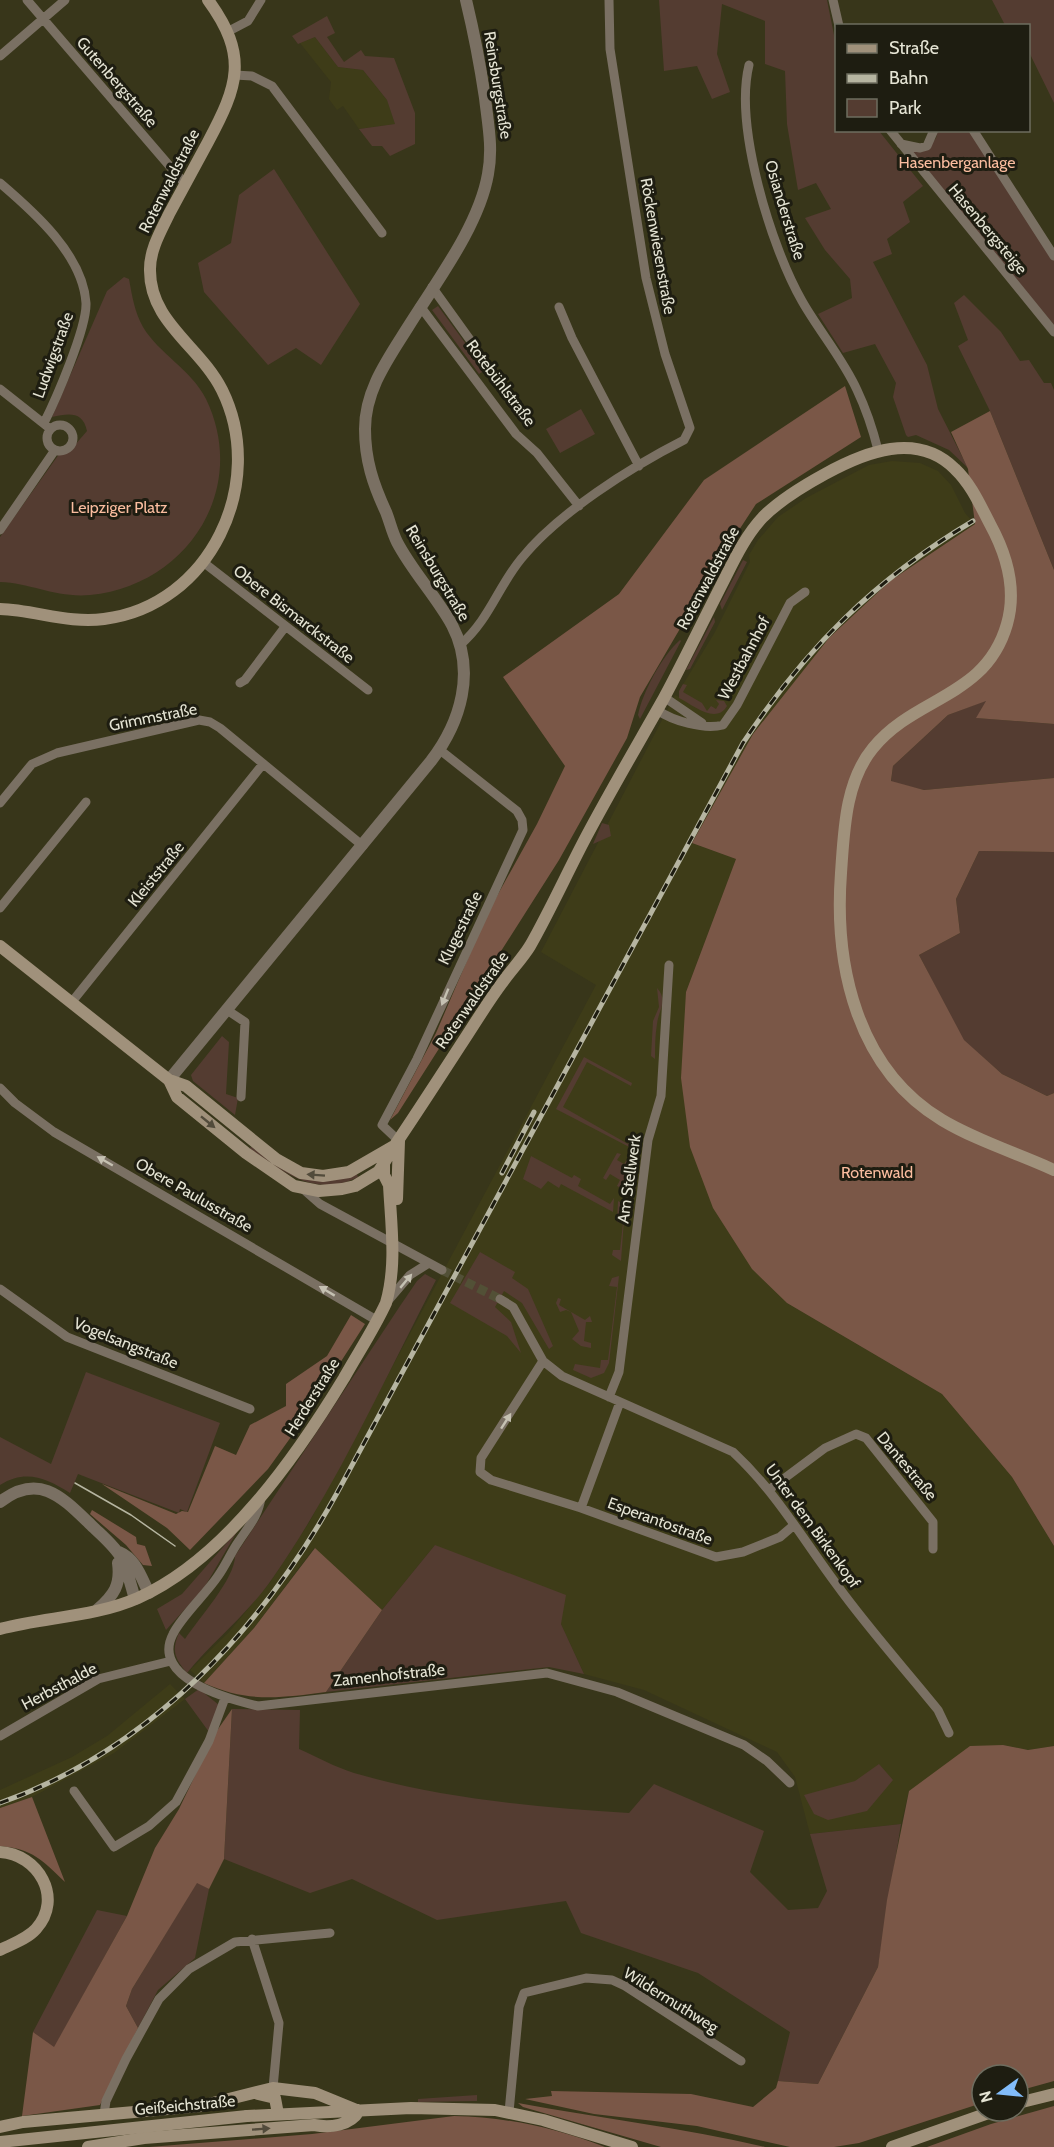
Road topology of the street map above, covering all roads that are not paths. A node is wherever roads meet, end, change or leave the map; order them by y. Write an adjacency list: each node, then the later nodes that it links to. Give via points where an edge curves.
1 (27, 0): 8 (street, Gutenbergstraße)
2 (65, 0): 8 (street)
3 (208, 0): 10 (main road)
4 (261, 0): 10 (street, via 248,21)
5 (466, 0): 22 (street, Reinsburgstraße, via 480,57 491,134 490,162 479,202 456,251)
6 (609, 0): 31 (street, Röckenwiesenstraße, via 610,49 646,278 665,354 690,429 684,440)
7 (833, 0): 9 (street)
8 (44, 20): 11 (street); 19 (street, Gutenbergstraße)
9 (839, 24)
10 (227, 32): 13 (main road, Rotenwaldstraße, via 234,52)
11 (0, 56)
12 (749, 65): 30 (street, Osianderstraße, via 745,81 747,126 772,230 801,300 857,389)
13 (235, 75): 19 (main road, Rotenwaldstraße, via 226,107); 20 (street, via 252,76 272,86)
14 (892, 132): 17 (street, Hasenbergsteige)
15 (933, 132): 17 (street, via 927,146)
16 (974, 132): 21 (street, Hasenbergsteige)
17 (901, 144): 25 (street, Hasenbergsteige)
18 (0, 183): 28 (street, Ludwigstraße, via 58,242 84,287 83,324)
19 (185, 184): 34 (main road, Rotenwaldstraße, via 156,240 151,257 151,284 161,314 207,365 223,392 234,422 239,473 223,528)
20 (382, 233)
21 (1054, 256)
22 (432, 287): 23 (street, Reinsburgstraße); 26 (street)
23 (420, 306): 32 (street, Rotebühlstraße, via 516,434 537,453); 38 (street, Reinsburgstraße, via 372,389 365,448 371,480 397,542 452,626)
24 (559, 307): 31 (street)
25 (1054, 332)
26 (473, 344)
27 (0, 390): 28 (street)
28 (47, 426): 29 (street, via 46,438); 29 (street, via 67,427 73,437 67,449)
29 (55, 450): 33 (street)
30 (878, 450): 41 (main road, Rotenwaldstraße, via 814,480 777,504 757,524 740,549); 62 (main road, Rotenwaldstraße, via 919,450 939,457 958,472 996,535 1012,590 1007,626 984,668 964,686 884,735 862,764 850,797 840,883 842,948 850,995 877,1057 914,1100 958,1129)
31 (639, 466): 32 (street, Röckenwiesenstraße)
32 (579, 506): 38 (street, Röckenwiesenstraße, via 519,561 489,613)
33 (0, 530)
34 (203, 562): 36 (main road, Rotenwaldstraße, via 165,595 120,616 90,620); 37 (street, Obere Bismarckstraße)
35 (805, 592): 43 (street, Westbahnhof, via 790,603 726,722 711,727)
36 (0, 609)
37 (285, 627): 39 (street); 40 (street, Obere Bismarckstraße)
38 (460, 645): 44 (street, Reinsburgstraße, via 464,670 462,699 457,719)
39 (240, 683)
40 (368, 690)
41 (664, 697): 42 (main road, Rotenwaldstraße); 43 (street)
42 (657, 710): 43 (street, Westbahnhof, via 669,718); 58 (main road, Rotenwaldstraße, via 531,944)
43 (704, 724)
44 (440, 750): 48 (street, Reinsburgstraße); 58 (street, Klugestraße, one-way to 58, via 517,811 523,830 417,1059 386,1114 382,1125)
45 (263, 764): 47 (street, Grimmstraße, via 220,728 199,720 57,753 32,764); 48 (street, Grimmstraße); 52 (street, Kleiststraße)
46 (86, 802): 49 (street)
47 (0, 803)
48 (363, 846): 53 (street, Reinsburgstraße)
49 (0, 908)
50 (0, 946): 52 (main road, Rotenwaldstraße)
51 (669, 965): 73 (street, Am Stellwerk, via 662,1096 648,1140 619,1372)
52 (71, 1003): 54 (main road, Rotenwaldstraße)
53 (227, 1010): 54 (street, Reinsburgstraße); 56 (street, via 245,1022)
54 (169, 1080): 57 (main road, Rotenwaldstraße, via 186,1086); 59 (main road, Rotenwaldstraße, one-way to 59, via 177,1097)
55 (0, 1088): 71 (street, Obere Paulusstraße, one-way to 55, via 54,1132)
56 (241, 1097)
57 (254, 1140): 59 (main road, via 244,1144); 60 (main road, Rotenwaldstraße, one-way to 57, via 329,1176 301,1173)
58 (397, 1144): 60 (main road, Rotenwaldstraße); 61 (main road, Rotenwaldstraße); 64 (main road, via 397,1197)
59 (246, 1153): 63 (main road, Rotenwaldstraße)
60 (359, 1168): 61 (main road)
61 (382, 1170): 63 (main road, Rotenwaldstraße, via 342,1189); 64 (main road, Herderstraße, via 389,1185)
62 (1054, 1170)
63 (303, 1189): 65 (street, Rotenwaldstraße, via 320,1204)
64 (391, 1214): 65 (main road, Herderstraße)
65 (391, 1240): 66 (street); 70 (main road, Herderstraße, via 392,1271)
66 (429, 1263): 67 (street); 70 (street, one-way to 66, via 410,1275)
67 (442, 1270)
68 (0, 1289): 75 (street, Vogelsangstraße, via 67,1337)
69 (500, 1299): 72 (street, Unter dem Birkenkopf, via 513,1307)
70 (386, 1303): 71 (main road, Herderstraße)
71 (378, 1321): 77 (main road, Herderstraße, via 298,1450)
72 (543, 1361): 73 (street, Unter dem Birkenkopf, via 562,1376); 79 (street, Esperantostraße, one-way to 72, via 490,1480 480,1472 482,1458)
73 (609, 1397): 74 (street, Unter dem Birkenkopf)
74 (620, 1402): 76 (street, Unter dem Birkenkopf, via 733,1452); 79 (street, Esperantostraße)
75 (250, 1409)
76 (770, 1489): 80 (street, Unter dem Birkenkopf); 82 (street, Dantestraße, via 825,1448 856,1434 866,1438 933,1522)
77 (261, 1497): 83 (main road, Herderstraße, via 204,1555); 87 (street, via 259,1512 218,1576 172,1636)
78 (0, 1502): 81 (street, via 19,1490 39,1488 51,1492 67,1502)
79 (581, 1508): 80 (street, Esperantostraße, via 716,1557 780,1537)
80 (794, 1525): 89 (street, Unter dem Birkenkopf, via 838,1588 938,1710)
81 (115, 1550): 83 (street, via 135,1564); 84 (street, via 123,1561); 85 (street, via 119,1583)
82 (933, 1550)
83 (149, 1593): 84 (main road, Herderstraße)
84 (135, 1599): 85 (main road, Herderstraße)
85 (98, 1610): 86 (main road, Herderstraße)
86 (0, 1629)
87 (171, 1661): 88 (street, Zamenhofstraße, via 177,1671); 90 (street, Herbsthalde, via 99,1679)
88 (225, 1698): 91 (street, Zamenhofstraße, via 258,1706 547,1673 617,1692 744,1745); 92 (street, via 209,1741 176,1802 149,1826 114,1847)
89 (948, 1732)
90 (0, 1736)
91 (790, 1783)
92 (74, 1791)
93 (0, 1852): 98 (main road, via 28,1861 43,1878 47,1895 43,1918 36,1929)
94 (314, 1922): 96 (street)
95 (330, 1933): 96 (street)
96 (315, 1934): 97 (street)
97 (252, 1939): 100 (street, via 279,2023); 106 (street, via 235,1942 214,1953 171,1984 130,2051 106,2101)
98 (0, 1950)
99 (741, 2061): 105 (street, Wildermuthweg, via 626,1986 600,1978 571,1980 524,1994 519,2007)
100 (273, 2088): 101 (main road, Geißeichstraße); 104 (main road, Geißeichstraße, via 315,2093)
101 (247, 2094): 106 (main road, Geißeichstraße, via 201,2106); 107 (main road, via 273,2096)
102 (1054, 2094): 103 (main road)
103 (1030, 2100)
104 (359, 2111): 105 (main road, Geißeichstraße, via 447,2108); 107 (main road, Geißeichstraße); 113 (main road, Geißeichstraße, one-way to 104, via 144,2138 326,2127 352,2120)
105 (508, 2112): 114 (main road, Geißeichstraße)
106 (104, 2114): 109 (main road, Geißeichstraße)
107 (278, 2114): 111 (main road, Geißeichstraße, bridge)
108 (970, 2119): 115 (main road)
109 (39, 2122): 110 (main road, Geißeichstraße); 112 (main road)
110 (0, 2127)
111 (0, 2142)
112 (9, 2147)
113 (88, 2147)
114 (632, 2147)
115 (892, 2147)

